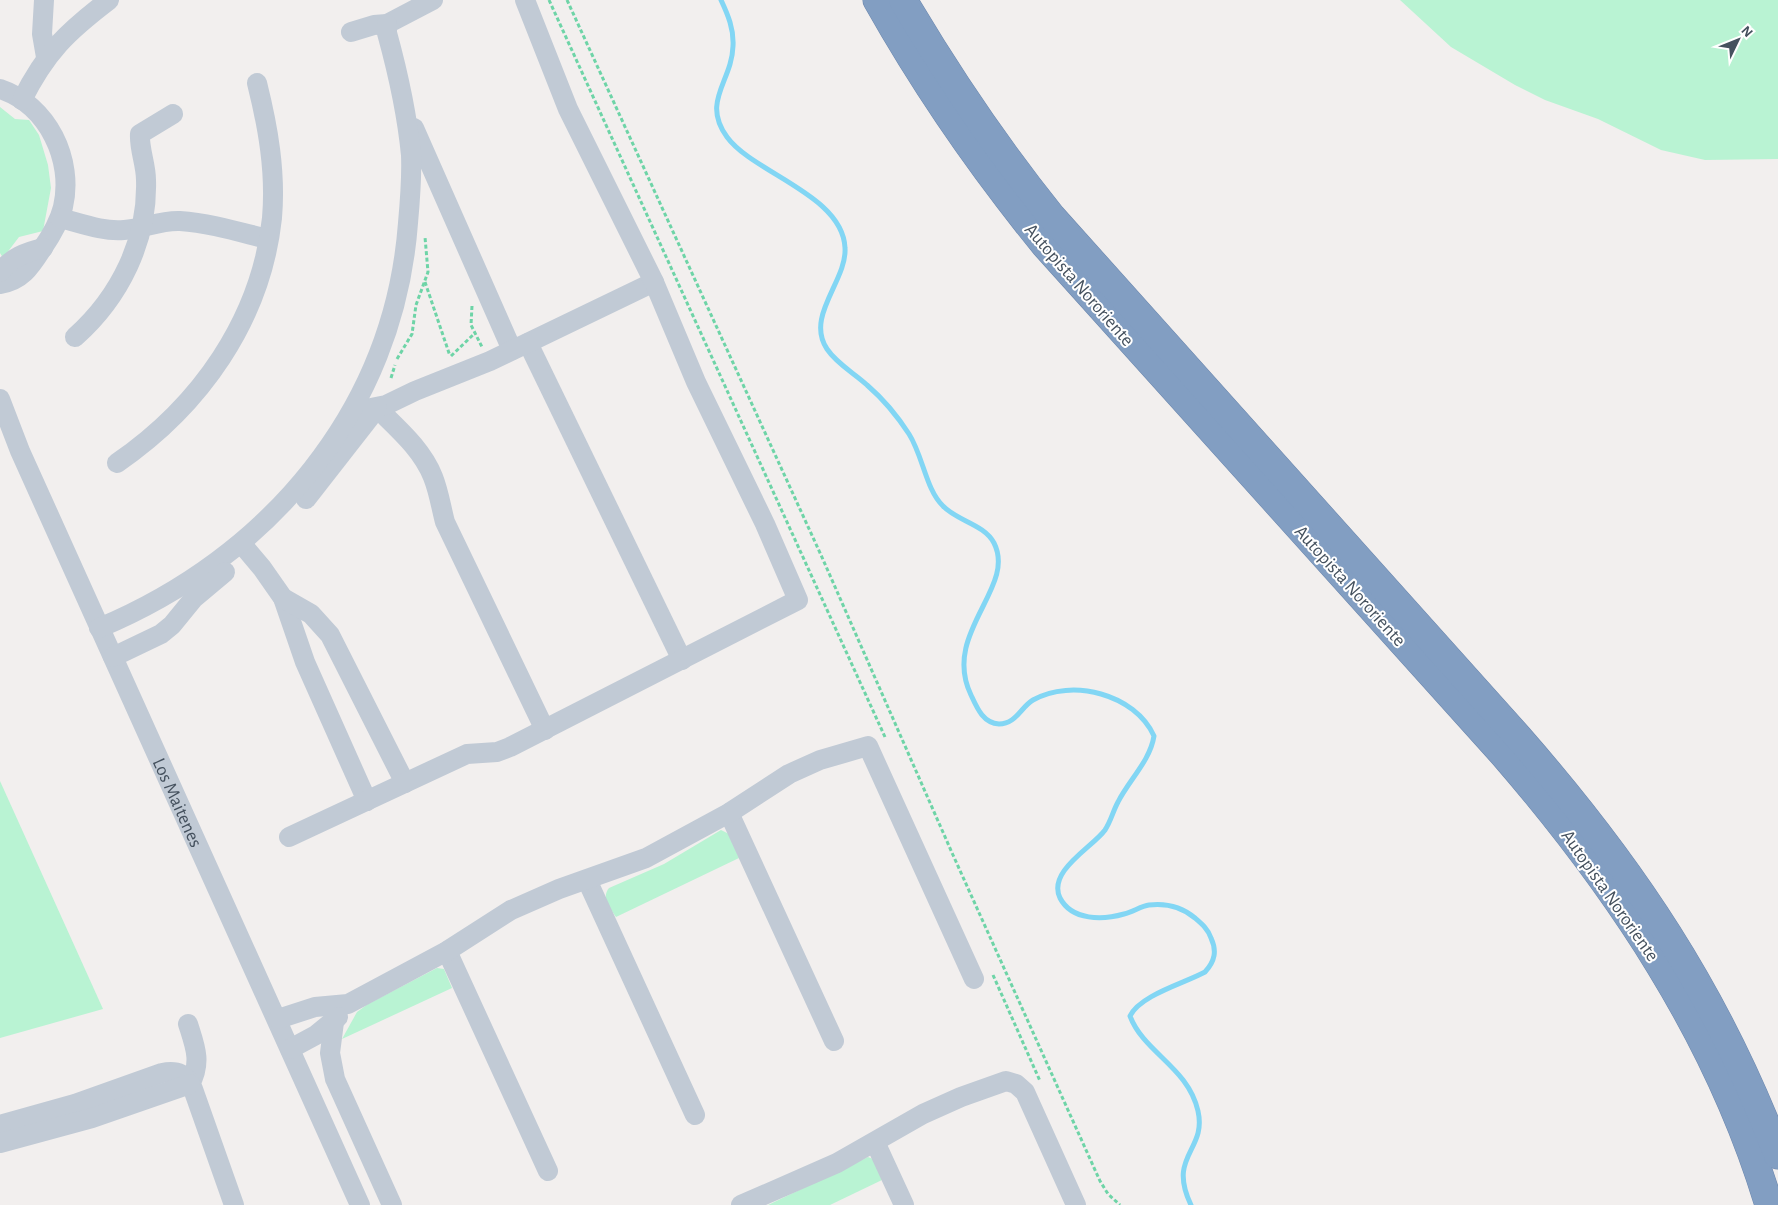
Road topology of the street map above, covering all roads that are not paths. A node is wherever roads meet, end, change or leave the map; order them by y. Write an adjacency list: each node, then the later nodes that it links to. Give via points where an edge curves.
1 (44, 0): 9 (street, via 42,34)
2 (109, 0): 9 (street, via 72,30)
3 (433, 0): 7 (street)
4 (525, 0): 22 (street, via 568,108)
5 (877, 0): 63 (highway, Autopista Nororiente, via 952,121 1005,196 1045,245 1503,754 1594,866 1653,952 1691,1018 1734,1110)
6 (903, 0): 55 (highway, Autopista Nororiente, via 969,105 1052,218 1595,828 1647,900 1694,974 1738,1059)
7 (387, 24): 8 (street); 13 (street)
8 (351, 32)
9 (46, 57): 12 (street)
10 (256, 83): 19 (street, via 272,164 272,218)
11 (0, 89): 12 (street)
12 (22, 100): 17 (street, via 52,132 62,157 66,182)
13 (404, 102): 15 (street); 16 (street)
14 (174, 114): 18 (street, via 140,134 146,179)
15 (411, 172): 16 (street, via 424,168); 27 (street, via 406,250 393,313)
16 (433, 174): 25 (street)
17 (60, 218): 18 (street, via 115,231); 20 (street)
18 (143, 226): 19 (street, via 180,221); 24 (street, via 116,289)
19 (267, 239): 29 (street, via 262,266 244,316 218,364 173,418)
20 (43, 248): 21 (street, via 13,259); 23 (street, via 24,274)
21 (0, 272)
22 (654, 282): 25 (street); 34 (street, via 696,382 798,600)
23 (0, 284)
24 (75, 337)
25 (520, 346): 28 (street); 34 (street)
26 (0, 399): 32 (street, Los Maitenes)
27 (354, 408): 28 (street); 30 (street, via 306,479)
28 (377, 408): 30 (street, via 304,502); 35 (street, via 429,468 445,522)
29 (117, 463)
30 (246, 548): 31 (street); 32 (street, via 164,597); 33 (street, via 203,589 172,625 161,634)
31 (283, 598): 36 (street, via 310,614 330,635); 37 (street, via 305,662)
32 (99, 628): 33 (street, Los Maitenes)
33 (113, 657): 44 (street, Los Maitenes)
34 (682, 660): 35 (street)
35 (545, 730): 36 (street, via 497,752 467,754)
36 (405, 783): 37 (street)
37 (367, 801): 39 (street)
38 (729, 813): 40 (street, via 662,851); 42 (street, via 796,770 868,746); 47 (street)
39 (289, 837)
40 (588, 880): 41 (street, via 511,910); 50 (street)
41 (447, 951): 43 (street); 56 (street)
42 (982, 975)
43 (348, 1004): 44 (street, via 315,1007); 45 (street)
44 (278, 1019): 48 (street, Los Maitenes)
45 (334, 1022): 48 (street); 59 (street, via 330,1053 335,1079)
46 (188, 1024): 49 (street, via 198,1060)
47 (834, 1041)
48 (290, 1049): 58 (street, Los Maitenes)
49 (190, 1084): 51 (street, via 181,1073 162,1073); 57 (street)
50 (695, 1115)
51 (42, 1123): 52 (street); 54 (street)
52 (0, 1125)
53 (875, 1142): 60 (street, via 837,1163); 61 (street); 62 (street, via 960,1097 1000,1081 1011,1082 1021,1087 1031,1104)
54 (0, 1143)
55 (1778, 1155)
56 (548, 1171)
57 (234, 1205)
58 (360, 1205)
59 (392, 1205)
60 (741, 1205)
61 (904, 1205)
62 (1076, 1205)
63 (1769, 1205)

